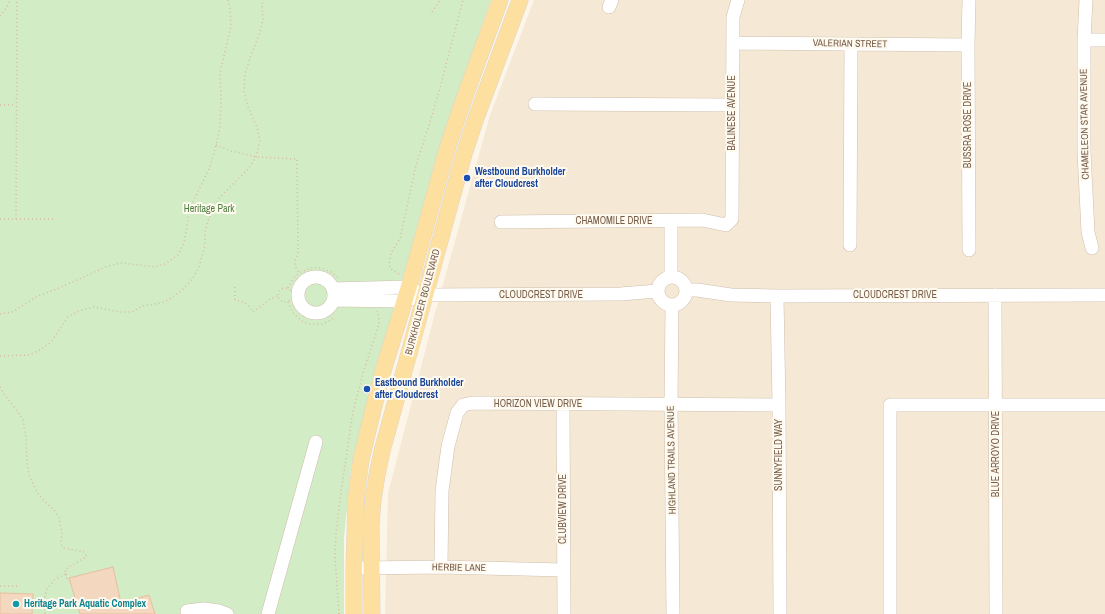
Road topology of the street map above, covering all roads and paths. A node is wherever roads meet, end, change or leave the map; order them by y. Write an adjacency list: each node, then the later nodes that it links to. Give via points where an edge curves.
1 (10, 0): 13 (path)
2 (17, 0): 21 (path)
3 (228, 0): 23 (path, via 231,26 220,73 222,100)
4 (263, 0): 24 (path, via 263,19 245,74 244,91 260,141)
5 (440, 0): 12 (path)
6 (463, 0): 39 (path, via 416,165 400,238 391,253 389,264 391,269 400,274)
7 (500, 0): 39 (main road, BURKHOLDER BOULEVARD, via 460,110)
8 (520, 0): 43 (main road, BURKHOLDER BOULEVARD, via 476,118)
9 (738, 0): 16 (street, BALINESE AVENUE, via 733,17)
10 (969, 0): 18 (street, BUSSRA ROSE DRIVE)
11 (1086, 0): 14 (street, CHAMELEON STAR AVENUE)
12 (432, 12)
13 (0, 16)
14 (1084, 40): 15 (street); 32 (street, CHAMELEON STAR AVENUE, via 1084,152 1088,232)
15 (1105, 40)
16 (733, 43): 17 (street, VALERIAN STREET); 22 (street, BALINESE AVENUE)
17 (851, 44): 18 (street, VALERIAN STREET); 31 (street)
18 (968, 45): 33 (street, BUSSRA ROSE DRIVE)
19 (535, 104): 22 (street)
20 (0, 105): 21 (path)
21 (16, 105): 26 (path)
22 (733, 105): 30 (street, BALINESE AVENUE, via 732,220)
23 (216, 145): 24 (path); 50 (path, via 210,167 190,208 184,243 178,255 155,267 121,263 108,266 38,296 12,312)
24 (256, 157): 34 (path, via 297,158 298,254 295,266); 52 (path, via 249,168 220,197 209,218 199,267 182,290 168,300 142,306 132,312 94,307 79,311 68,317 51,342 40,350 29,355)
25 (0, 218): 26 (path)
26 (16, 219): 27 (path)
27 (56, 219)
28 (671, 221): 29 (street, CHAMOMILE DRIVE); 30 (street, CHAMOMILE DRIVE, via 702,220); 35 (street)
29 (501, 222)
30 (726, 225)
31 (850, 245)
32 (1092, 248)
33 (969, 250)
34 (299, 273): 36 (path, via 310,268 322,268 339,278); 38 (path)
35 (671, 276): 40 (street, via 661,281); 41 (street, via 684,283)
36 (345, 278)
37 (235, 287): 46 (path, via 235,300 244,302 253,312)
38 (288, 288): 46 (path, via 281,289); 48 (path, via 292,299)
39 (404, 288): 42 (street, CLOUDCREST DRIVE); 43 (street, CLOUDCREST DRIVE); 63 (main road, BURKHOLDER BOULEVARD, via 361,460 356,497)
40 (657, 290): 43 (street, CLOUDCREST DRIVE, via 621,294); 49 (street, via 662,301)
41 (686, 290): 47 (street, CLOUDCREST DRIVE, via 730,295); 49 (street, via 686,296 678,304)
42 (333, 294)
43 (425, 295): 64 (main road, BURKHOLDER BOULEVARD, via 377,475 371,524)
44 (995, 295): 45 (street, CLOUDCREST DRIVE); 47 (street, CLOUDCREST DRIVE); 59 (street, BLUE ARROYO DRIVE)
45 (1105, 295)
46 (277, 296): 48 (path, via 281,302)
47 (778, 296): 58 (street, SUNNYFIELD WAY)
48 (288, 302): 51 (path, via 294,314 310,324 322,324)
49 (672, 305): 57 (street, HIGHLAND TRAILS AVENUE)
50 (0, 314)
51 (334, 317)
52 (0, 356)
53 (361, 381): 54 (path)
54 (365, 382)
55 (0, 387): 66 (path, via 23,420 29,475 37,492 58,517 62,546 86,554 86,557 65,570)
56 (563, 404): 57 (street, HORIZON VIEW DRIVE); 62 (street, HORIZON VIEW DRIVE, via 472,403 462,405 456,413 448,446 442,491); 65 (street, CLUBVIEW DRIVE)
57 (671, 404): 58 (street, HORIZON VIEW DRIVE); 77 (street, HIGHLAND TRAILS AVENUE)
58 (779, 404): 78 (street, SUNNYFIELD WAY)
59 (996, 405): 60 (street); 79 (street, via 890,405); 80 (street, BLUE ARROYO DRIVE)
60 (1105, 405)
61 (316, 442): 73 (street)
62 (441, 567): 64 (street, HERBIE LANE); 65 (street, HERBIE LANE)
63 (354, 568): 64 (street, HERBIE LANE); 74 (main road, BURKHOLDER BOULEVARD)
64 (371, 568): 75 (main road, BURKHOLDER BOULEVARD)
65 (564, 570): 76 (street, CLUBVIEW DRIVE)
66 (66, 574): 67 (path); 71 (path, via 55,579 47,589)
67 (67, 579)
68 (0, 586): 69 (path)
69 (20, 586)
70 (187, 611): 72 (street, via 204,609)
71 (45, 614)
72 (227, 614)
73 (268, 614)
74 (354, 614)
75 (372, 614)
76 (564, 614)
77 (673, 614)
78 (780, 614)
79 (890, 614)
80 (996, 614)

